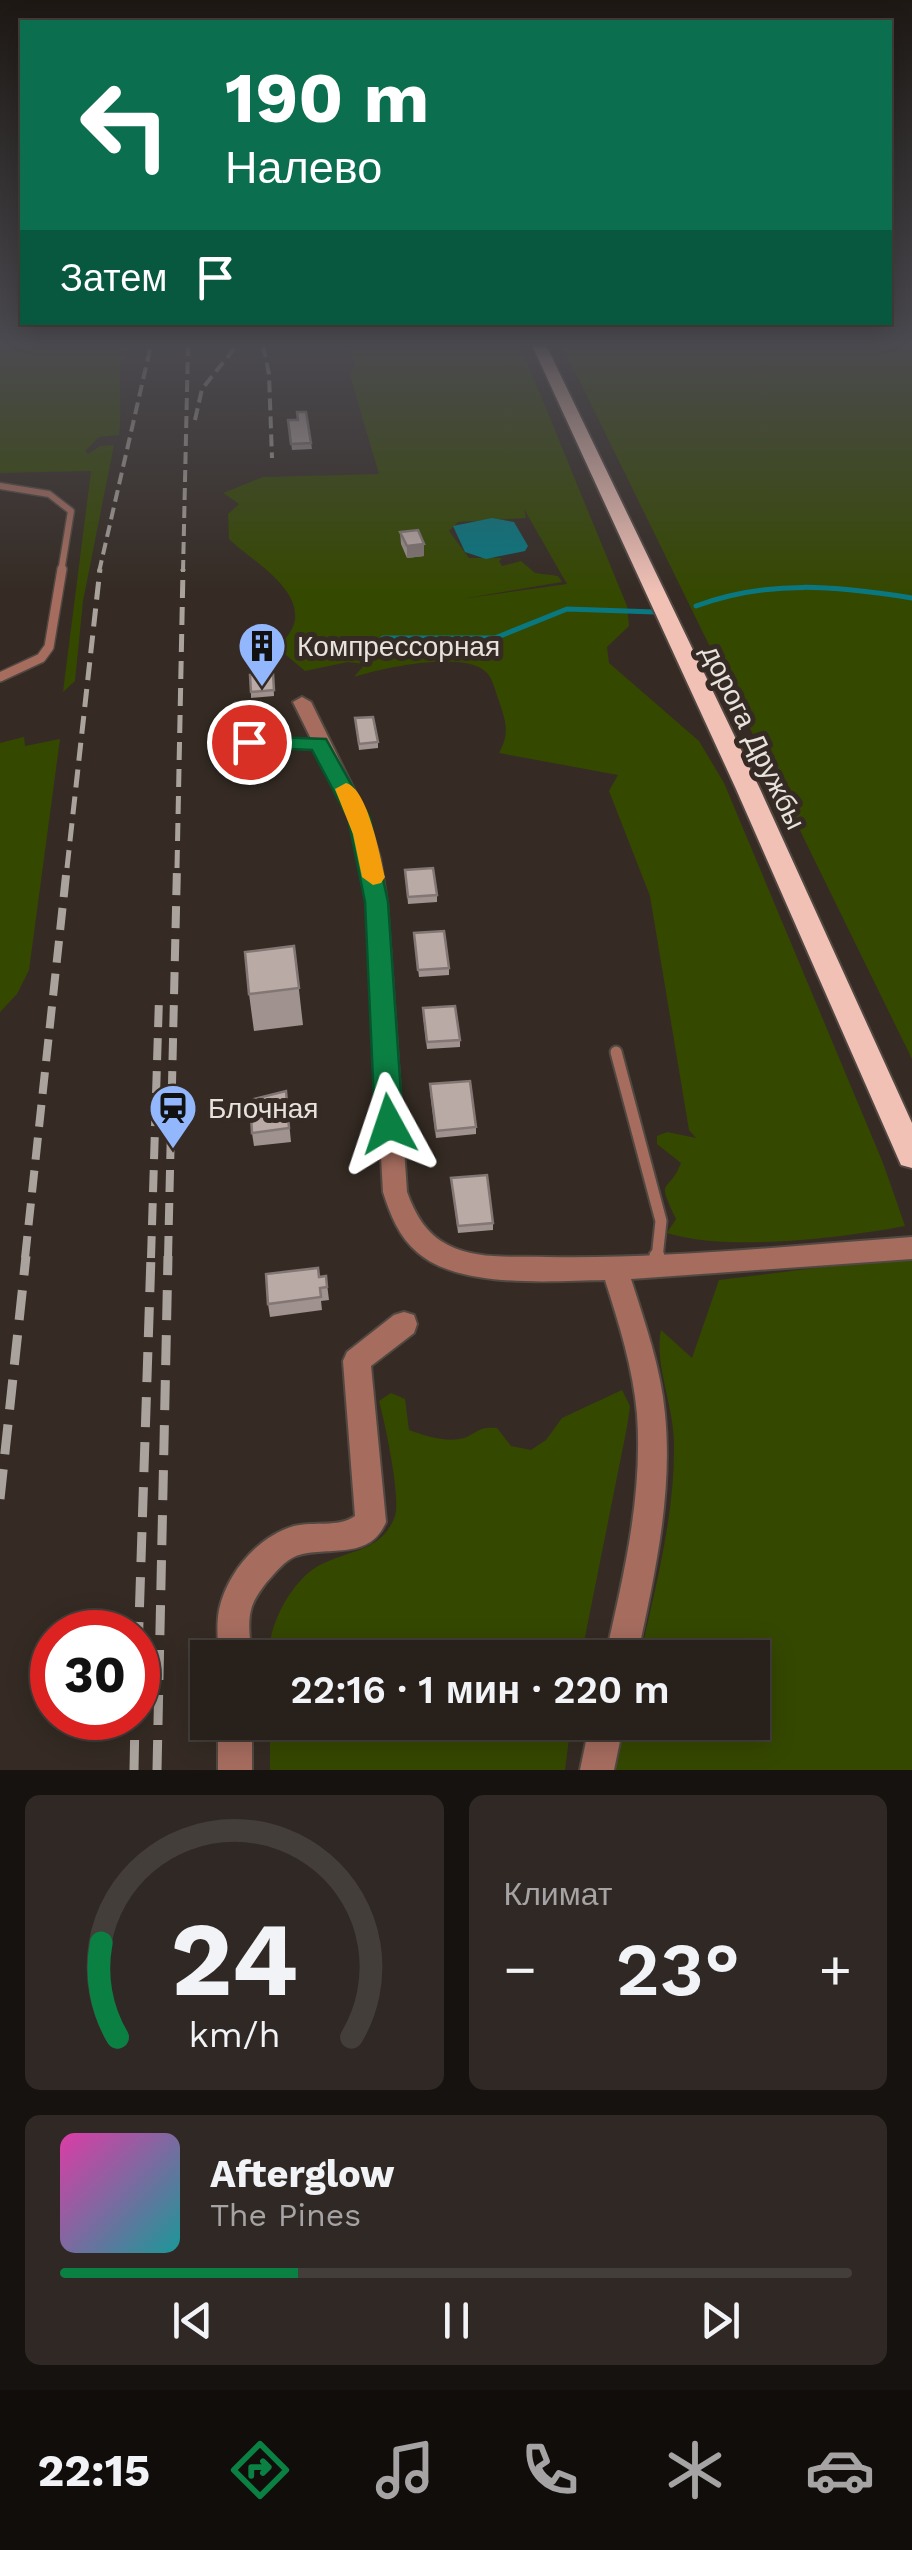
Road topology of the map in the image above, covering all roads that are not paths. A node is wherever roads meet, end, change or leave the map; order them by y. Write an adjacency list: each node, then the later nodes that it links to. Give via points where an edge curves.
1 (578, 428): 8 (main road, дорога Дружбы)
2 (0, 486): 3 (lane, via 48,494 71,511 50,647)
3 (0, 678)
4 (302, 702): 6 (street)
5 (236, 707): 6 (lane, via 249,742)
6 (319, 744): 11 (street, via 345,787 370,854 394,1192 410,1228 437,1253 494,1267)
7 (616, 1052): 10 (lane, via 661,1222)
8 (912, 1156)
9 (912, 1248): 10 (street)
10 (656, 1268): 11 (street)
11 (616, 1270): 14 (street, via 646,1384 652,1447 646,1532)
12 (404, 1324): 13 (street, via 357,1361 370,1522 341,1538 293,1542 262,1566 235,1610)
13 (235, 1640)
14 (625, 1640)
15 (235, 1740): 17 (street)
16 (603, 1740): 18 (street)
17 (236, 1770)
18 (596, 1770)

